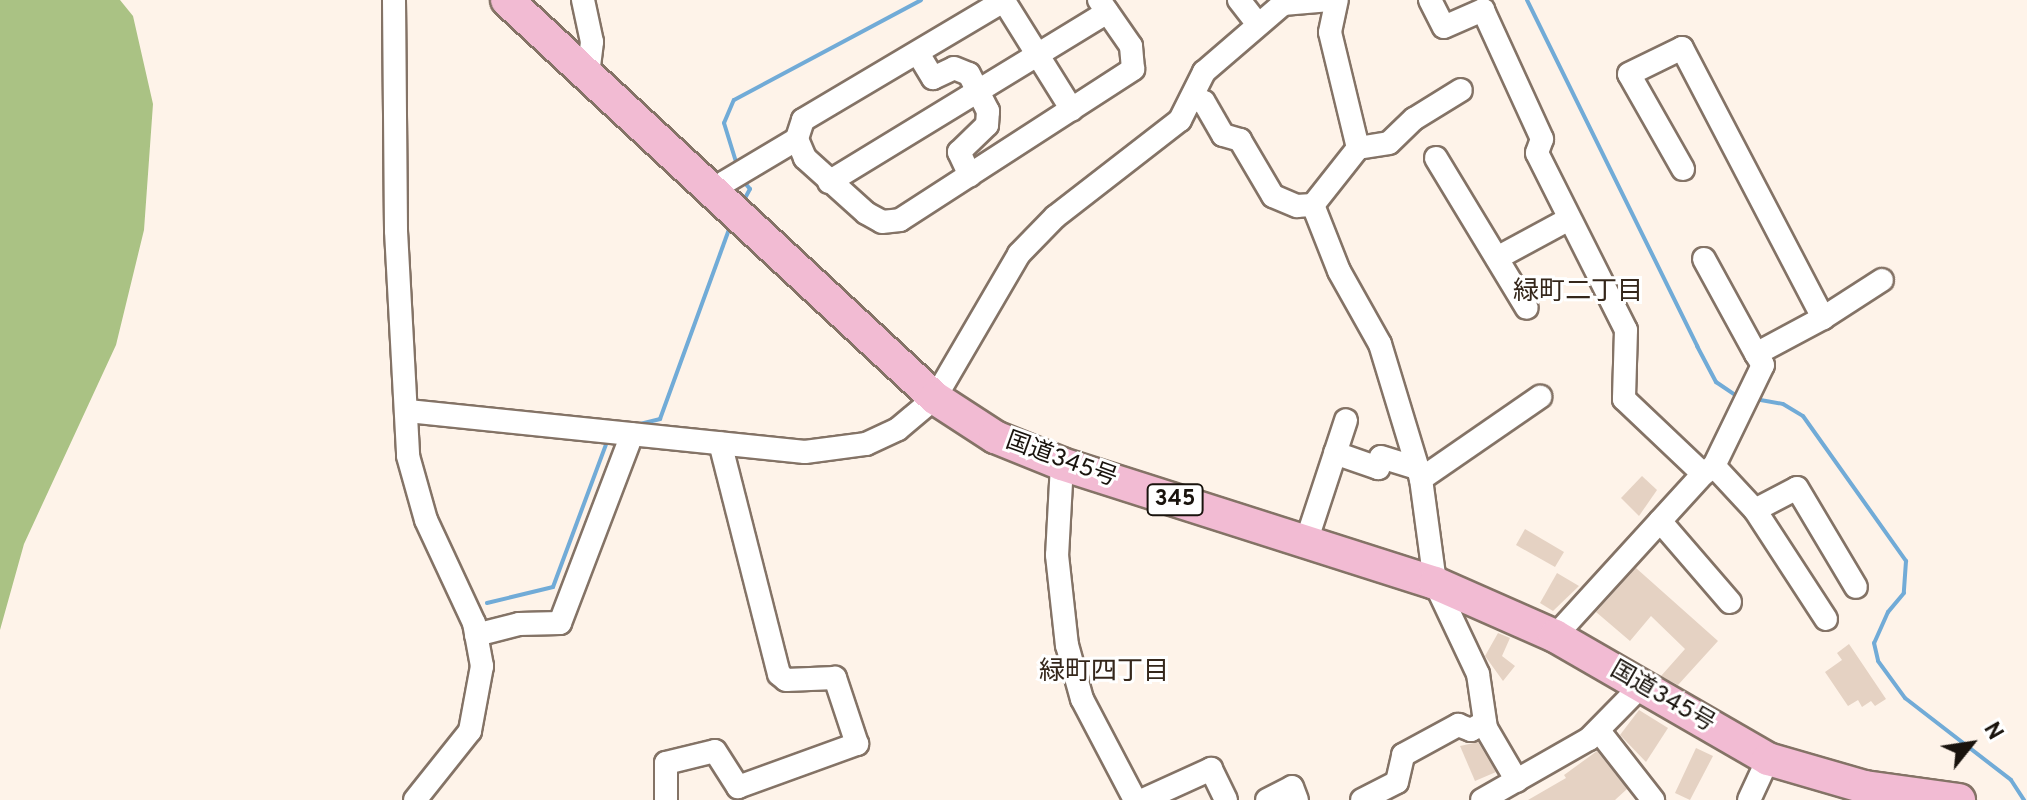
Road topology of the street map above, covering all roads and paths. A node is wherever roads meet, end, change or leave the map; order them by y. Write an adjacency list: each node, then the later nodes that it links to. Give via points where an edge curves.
1 (394, 0): 35 (street, via 396,231)
2 (507, 0): 13 (highway, 国道345号 / 345)
3 (583, 0): 13 (street, via 592,42)
4 (1004, 0): 11 (street); 12 (street)
5 (1239, 0): 10 (street)
6 (1330, 0): 10 (street, via 1283,4)
7 (1337, 0): 19 (street, via 1330,32)
8 (1430, 0): 26 (street, via 1444,27 1483,10 1542,139 1537,153)
9 (1103, 6): 11 (street); 17 (street, via 1131,46 1133,69)
10 (1258, 24): 16 (street, via 1204,72)
11 (1037, 53): 14 (street); 17 (street)
12 (919, 55): 14 (street, via 933,78 954,68 969,74); 18 (street, via 803,120)
13 (588, 75): 24 (highway, 国道345号 / 345)
14 (977, 90): 22 (street, via 988,111 987,125 959,152); 23 (street)
15 (1461, 90): 19 (street, via 1414,119 1389,143)
16 (1191, 99): 25 (street, via 1204,102 1223,135 1240,140 1273,196 1297,206); 34 (street, via 1180,120 1055,217 1019,254)
17 (1072, 110): 22 (street)
18 (797, 139): 23 (street, via 805,158); 24 (street, via 725,182)
19 (1358, 148): 25 (street)
20 (1436, 158): 27 (street)
21 (1683, 169): 31 (street, via 1629,74 1682,48)
22 (970, 176): 23 (street, via 900,220 882,222)
23 (829, 182)
24 (715, 195): 34 (highway, 国道345号 / 345)
25 (1313, 205): 42 (street, via 1339,271 1380,344)
26 (1569, 219): 27 (street); 41 (street, via 1626,330 1624,399)
27 (1497, 258): 30 (street)
28 (1704, 259): 32 (street)
29 (1882, 280): 31 (street)
30 (1527, 308)
31 (1823, 318): 32 (street)
32 (1756, 354): 41 (street, via 1763,365)
33 (1540, 397): 42 (street)
34 (935, 398): 38 (street, via 898,429 844,450); 40 (highway, 国道345号 / 345, via 995,437)
35 (408, 411): 37 (street); 50 (street, via 408,456 426,520)
36 (1346, 420): 39 (street)
37 (632, 434): 38 (street); 50 (street, via 560,623 519,624)
38 (720, 443): 59 (street, via 779,674 786,680 835,678 857,744 738,787 715,751 666,763)
39 (1335, 453): 42 (street, via 1378,468 1381,457); 45 (street)
40 (1062, 464): 45 (highway, 国道345号 / 345); 60 (street, via 1057,555 1067,645 1082,699)
41 (1708, 470): 43 (street); 44 (street)
42 (1419, 474): 46 (street)
43 (1755, 510): 47 (street, via 1797,488); 49 (street)
44 (1660, 521): 48 (street); 51 (street)
45 (1306, 542): 46 (highway, 国道345号 / 345)
46 (1435, 583): 51 (highway, 国道345号 / 345); 53 (street, via 1478,674)
47 (1856, 587)
48 (1730, 602)
49 (1826, 619)
50 (476, 635): 58 (street, via 482,666 470,731)
51 (1555, 636): 52 (highway, 国道345号 / 345)
52 (1641, 686): 54 (street); 55 (highway, 国道345号 / 345)
53 (1485, 722): 56 (street); 65 (street, via 1471,730 1458,725 1403,755 1397,782)
54 (1599, 731): 56 (street); 67 (street)
55 (1768, 759): 57 (highway, 国道345号 / 345); 68 (street)
56 (1517, 781): 66 (street)
57 (1925, 798): 69 (highway, 国道345号 / 345)
58 (415, 800)
59 (666, 800)
60 (1135, 800)
61 (1143, 800): 62 (street, via 1211,769)
62 (1226, 800)
63 (1267, 800): 64 (street, via 1292,787)
64 (1297, 800)
65 (1362, 800)
66 (1482, 800)
67 (1653, 800)
68 (1749, 800)
69 (1959, 800)

